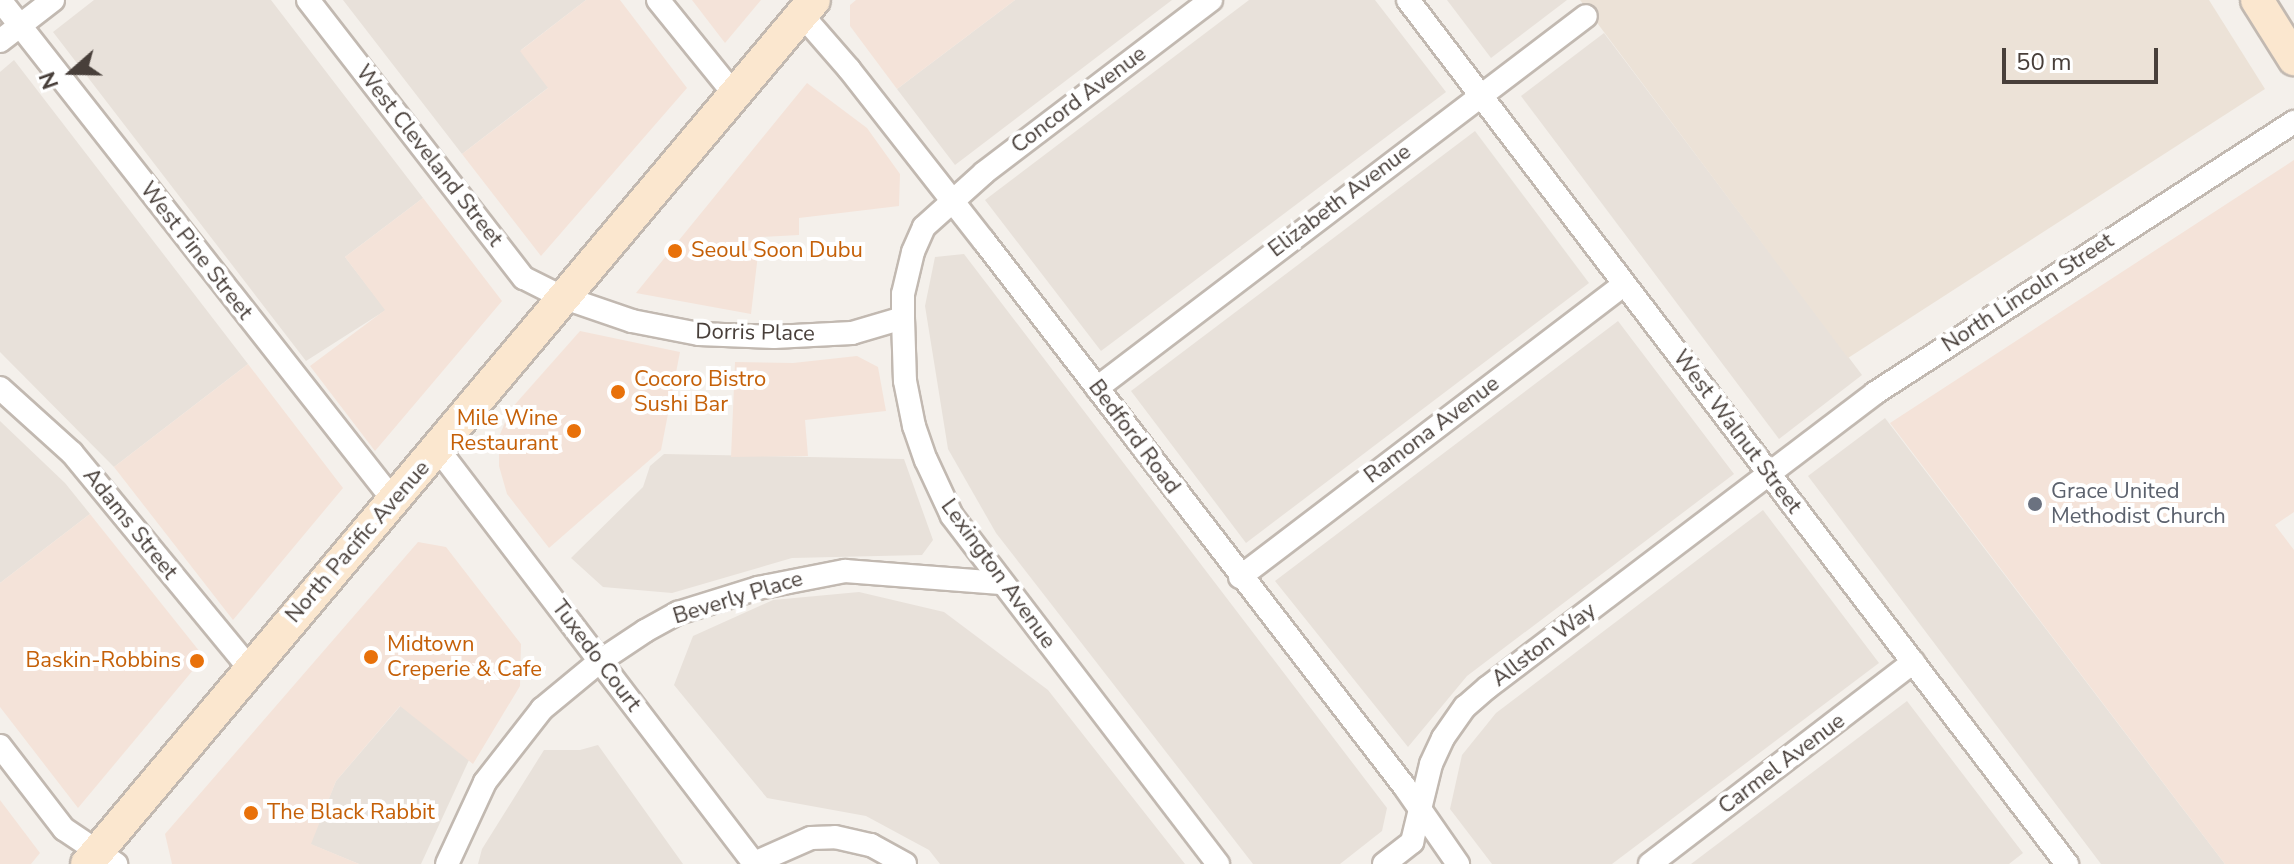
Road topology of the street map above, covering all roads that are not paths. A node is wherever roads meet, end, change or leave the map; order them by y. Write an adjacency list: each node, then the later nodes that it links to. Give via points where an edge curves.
1 (0, 0): 10 (street, West Pine Street)
2 (53, 0): 10 (street)
3 (308, 0): 18 (street, West Cleveland Street, via 524,278)
4 (658, 0): 13 (street)
5 (1211, 0): 16 (street, Concord Avenue)
6 (1408, 0): 14 (street, West Walnut Street)
7 (2257, 0): 12 (street)
8 (808, 8): 13 (street, North Pacific Avenue); 16 (street, Bedford Road)
9 (1586, 16): 14 (street, Elizabeth Avenue)
10 (20, 26): 11 (street); 24 (street, West Pine Street)
11 (0, 41)
12 (2294, 59)
13 (735, 95): 18 (street, North Pacific Avenue)
14 (1481, 95): 17 (street, West Walnut Street); 21 (street, Elizabeth Avenue)
15 (2294, 122): 23 (street, North Lincoln Street, via 1875,393)
16 (950, 202): 19 (street, Lexington Avenue, via 919,236 903,294); 21 (street, Bedford Road)
17 (1624, 284): 23 (street, West Walnut Street); 25 (street, Ramona Avenue)
18 (562, 297): 19 (street, Dorris Place, via 632,321 699,334 852,333); 22 (street, North Pacific Avenue)
19 (903, 318): 26 (street, Lexington Avenue, via 905,381 926,460 952,516)
20 (0, 388): 29 (street, Adams Street, via 72,453)
21 (1097, 388): 25 (street, Bedford Road)
22 (438, 449): 24 (street, North Pacific Avenue); 27 (street, Tuxedo Court)
23 (1769, 474): 28 (street, West Walnut Street); 31 (street, Allston Way, via 1465,707 1437,751)
24 (394, 501): 29 (street, North Pacific Avenue)
25 (1240, 577): 31 (street, Bedford Road)
26 (1001, 583): 27 (street, Beverly Place, via 881,572 815,574 678,613); 37 (street, Lexington Avenue)
27 (600, 661): 34 (street, Tuxedo Court); 35 (street, Beverly Place, via 542,709 513,742 479,794)
28 (1913, 662): 33 (street, West Walnut Street); 40 (street, Carmel Avenue)
29 (250, 669): 32 (street, North Pacific Avenue)
30 (0, 746): 32 (street, via 64,829)
31 (1421, 810): 38 (street, Allston Way, via 1412,842); 39 (street, Bedford Road)
32 (100, 860)
33 (2056, 860)
34 (752, 863): 36 (street, via 811,838 835,837 871,845)
35 (447, 864)
36 (905, 864)
37 (1218, 864)
38 (1384, 864)
39 (1458, 864)
40 (1650, 864)

